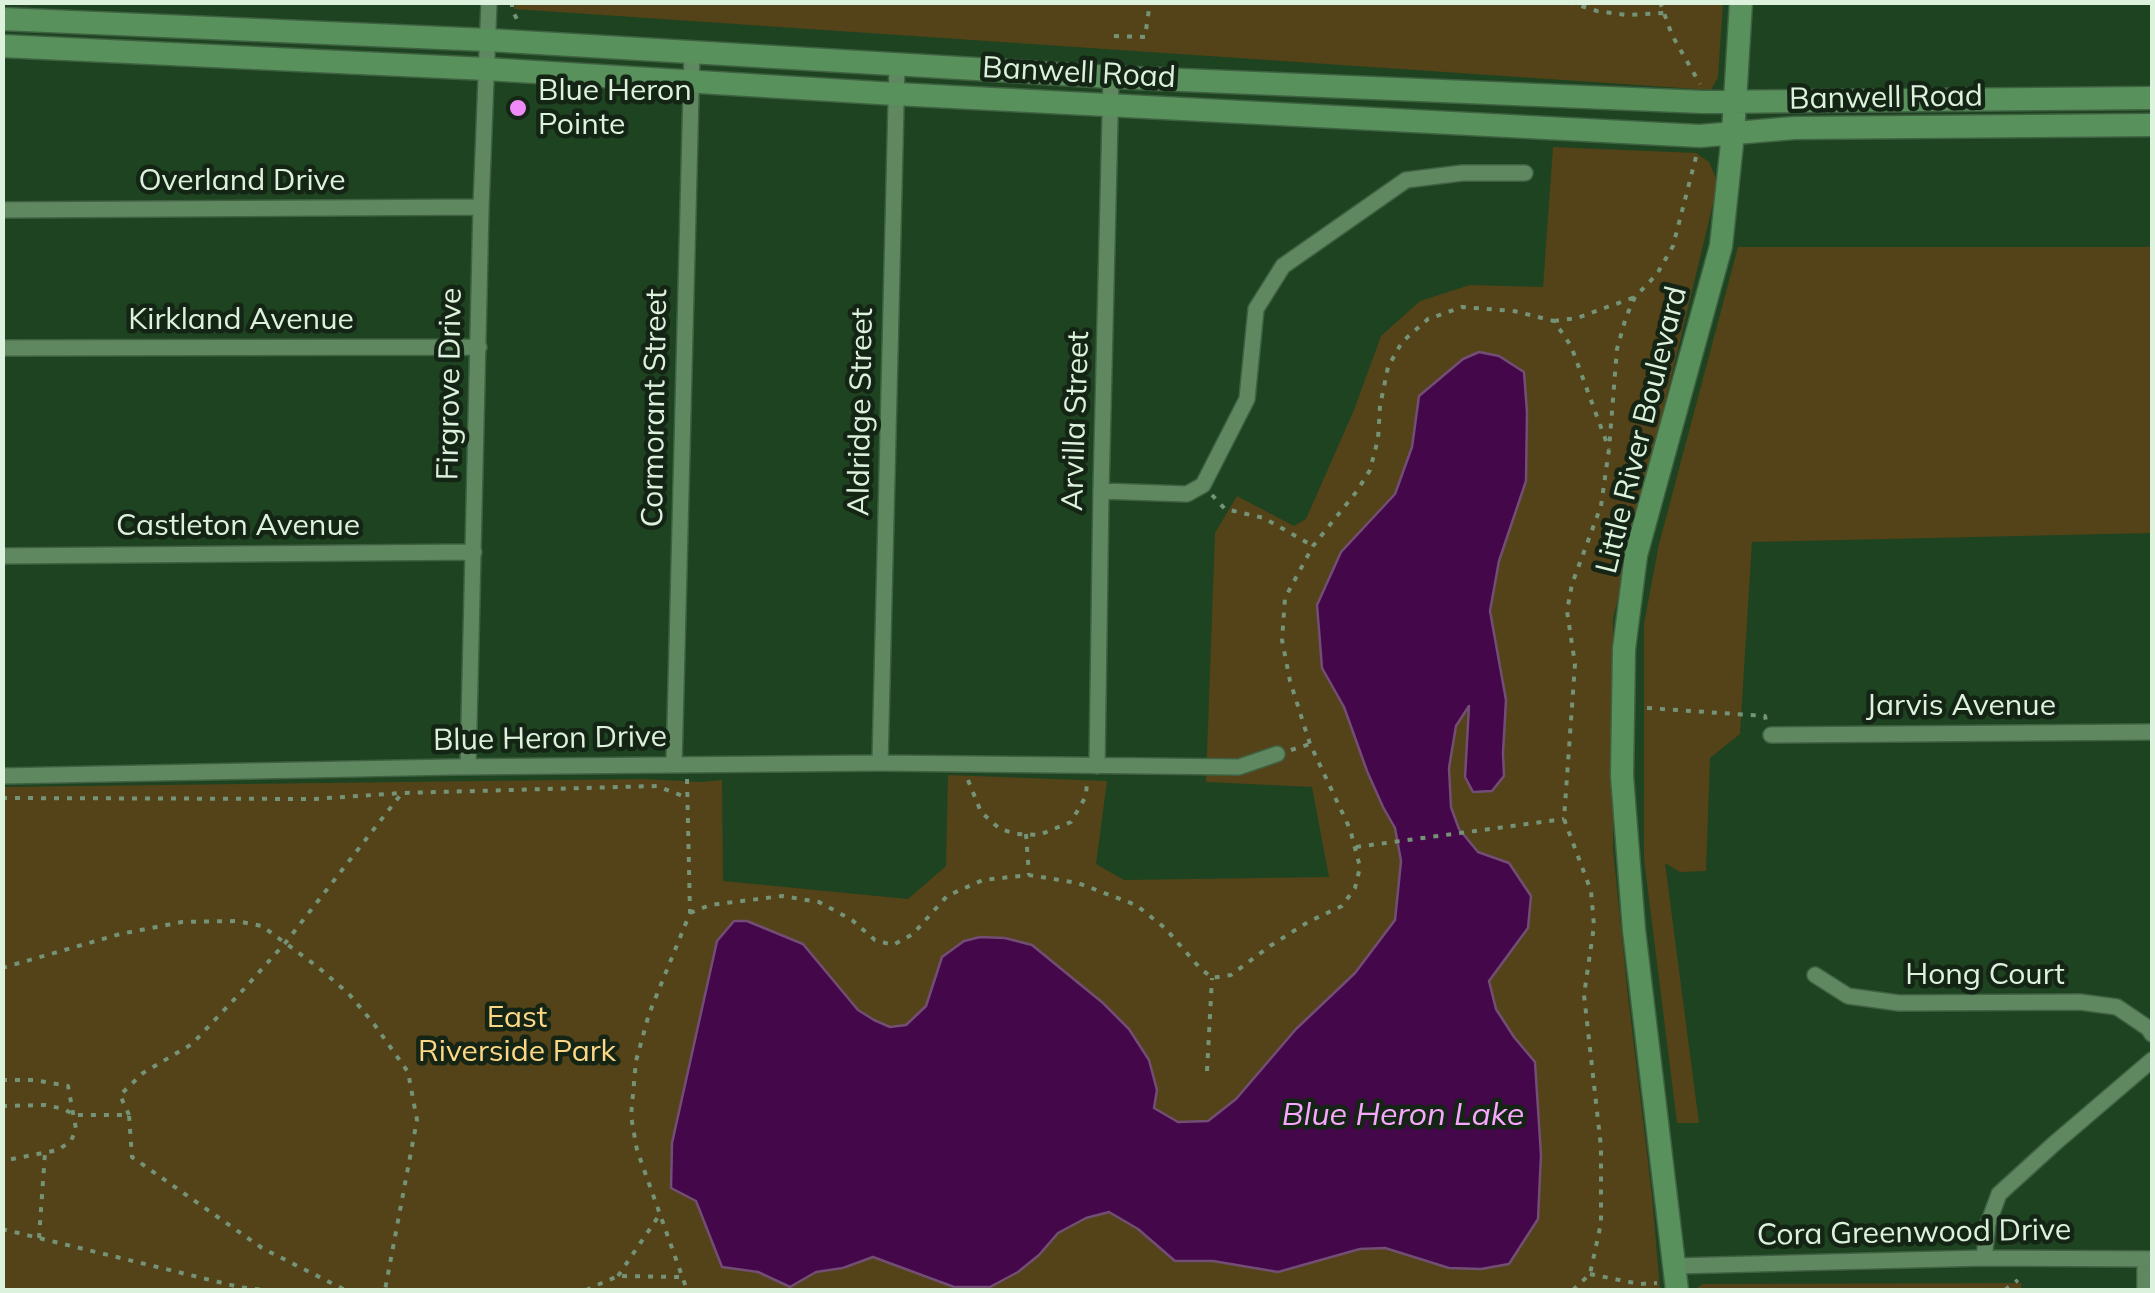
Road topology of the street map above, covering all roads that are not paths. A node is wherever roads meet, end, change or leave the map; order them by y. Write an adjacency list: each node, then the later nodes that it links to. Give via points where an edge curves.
1 (490, 2): 4 (street, Firgrove Drive)
2 (1742, 2): 14 (main road, Little River Boulevard)
3 (2, 19): 4 (main road, Banwell Road)
4 (488, 40): 6 (main road, Banwell Road); 8 (street, Firgrove Drive)
5 (2, 46): 8 (main road, Banwell Road)
6 (692, 53): 7 (main road, Banwell Road); 10 (street, Cormorant Street)
7 (897, 63): 9 (main road, Banwell Road); 11 (street, Aldridge Street)
8 (486, 69): 10 (main road, Banwell Road); 20 (street, Firgrove Drive)
9 (1112, 78): 14 (main road, Banwell Road); 15 (street, Arvilla Street)
10 (690, 82): 11 (main road, Banwell Road); 31 (street, Cormorant Street)
11 (896, 94): 15 (main road, Banwell Road); 30 (street, Aldridge Street)
12 (2044, 98): 13 (main road, Banwell Road); 14 (main road, Banwell Road); 16 (main road)
13 (2152, 98)
14 (1735, 102): 18 (main road, Little River Boulevard)
15 (1111, 105): 18 (main road, Banwell Road); 24 (street, Arvilla Street)
16 (2046, 125): 17 (main road, Banwell Road); 18 (main road, Banwell Road)
17 (2152, 125)
18 (1733, 134): 40 (main road, Little River Boulevard, via 1721,246 1636,555 1624,649 1622,776 1631,891)
19 (1525, 174): 24 (street, via 1406,180 1283,266 1256,309 1246,400 1203,485 1187,494)
20 (481, 207): 21 (street, Overland Drive); 22 (street, Firgrove Drive)
21 (2, 210)
22 (479, 347): 23 (street, Kirkland Avenue); 25 (street, Firgrove Drive)
23 (2, 348)
24 (1101, 491): 32 (street, Arvilla Street)
25 (474, 552): 26 (street, Castleton Avenue); 33 (street, Firgrove Drive)
26 (2, 556)
27 (2152, 732): 28 (street, Jarvis Avenue)
28 (1771, 735)
29 (1277, 754): 32 (street, Blue Heron Drive, via 1239,767)
30 (880, 763): 31 (street, Blue Heron Drive); 32 (street, Blue Heron Drive)
31 (674, 765): 33 (street, Blue Heron Drive)
32 (1093, 766)
33 (468, 767): 34 (street, Blue Heron Drive)
34 (2, 776)
35 (1815, 974): 36 (street, Hong Court, via 1848,996 1899,1003 2117,1007)
36 (2152, 1034)
37 (2152, 1060): 38 (street, via 2000,1194)
38 (1984, 1258): 39 (street, Cora Greenwood Drive); 40 (street, Cora Greenwood Drive)
39 (2149, 1259): 42 (street)
40 (1676, 1266): 41 (main road, Little River Boulevard)
41 (1666, 1287)
42 (2145, 1290)

